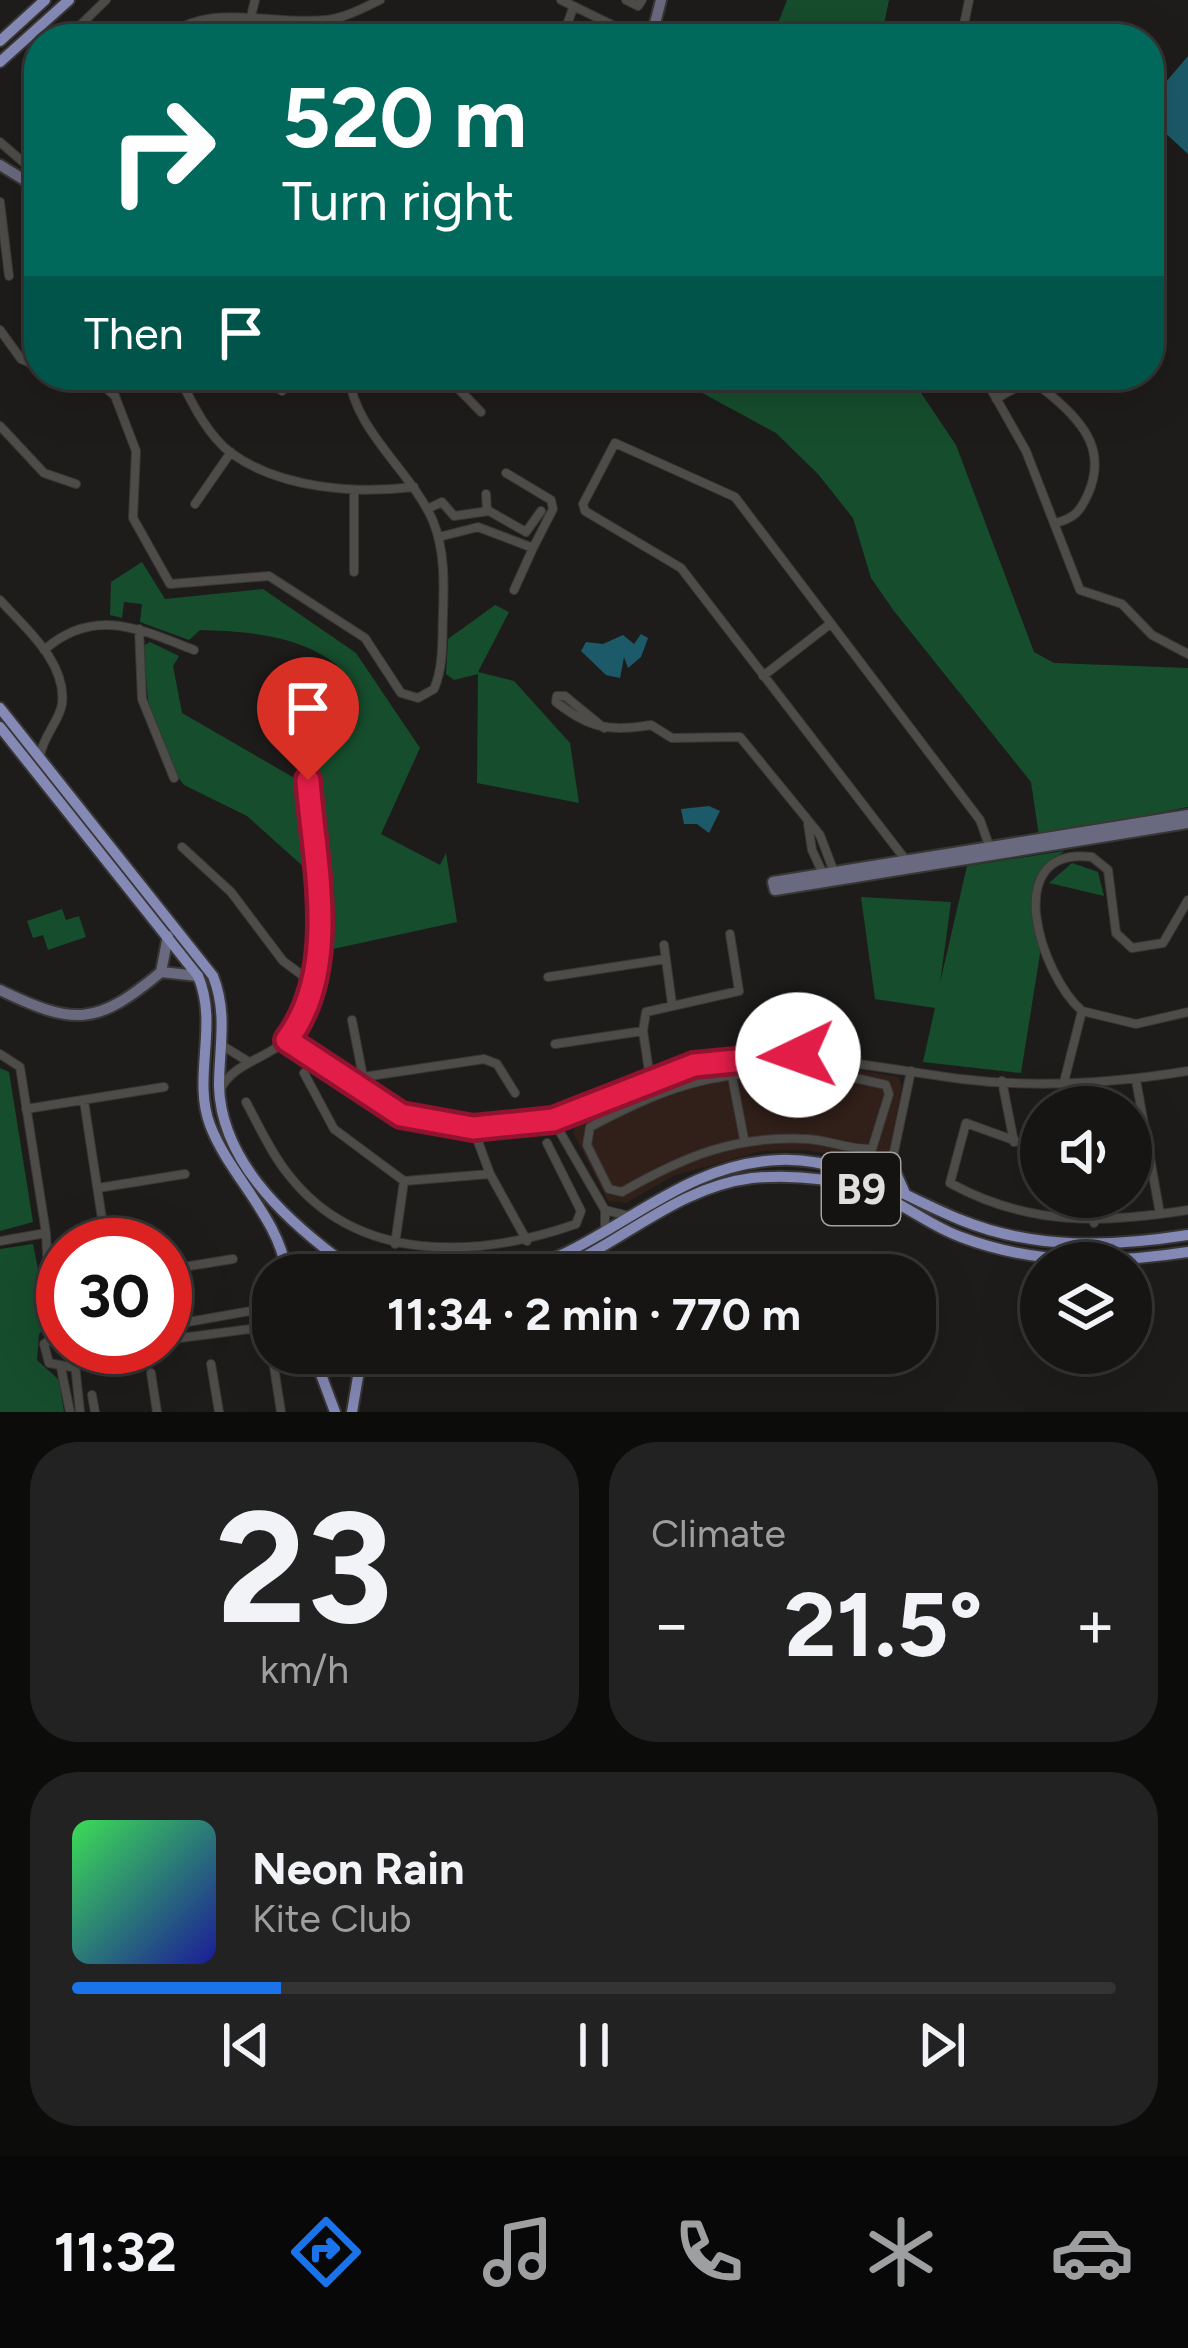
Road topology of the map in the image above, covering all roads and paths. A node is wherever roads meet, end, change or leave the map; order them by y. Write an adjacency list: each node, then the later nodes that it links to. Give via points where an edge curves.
1 (45, 0): 17 (main road)
2 (69, 0): 11 (main road)
3 (106, 0): 12 (street)
4 (255, 0): 10 (street)
5 (380, 0): 10 (street, via 321,21)
6 (561, 0): 9 (street)
7 (626, 0): 8 (street)
8 (641, 2)
9 (574, 8): 14 (street); 15 (street)
10 (252, 12): 13 (street, via 209,12)
11 (42, 24)
12 (82, 24)
13 (189, 24)
14 (568, 24)
15 (610, 24)
16 (24, 40): 18 (main road)
17 (0, 41)
18 (0, 62)
19 (0, 142): 20 (street)
20 (24, 166)
21 (0, 202): 22 (street)
22 (9, 276)
23 (0, 330): 24 (street)
24 (24, 360)
25 (101, 390): 46 (street, via 115,396 136,451 133,518 170,584 269,576 365,638 409,698 428,694 438,680)
26 (188, 390): 35 (street)
27 (354, 390): 38 (street)
28 (460, 390): 33 (street)
29 (991, 390): 32 (street)
30 (1015, 390): 32 (street)
31 (1044, 390): 45 (street, via 1075,416 1098,468 1083,506)
32 (996, 399): 45 (street)
33 (481, 412)
34 (0, 426): 37 (street, via 44,473)
35 (231, 452): 39 (street, via 292,479); 41 (street)
36 (506, 473): 47 (street, via 550,500)
37 (76, 484)
38 (414, 487): 39 (street); 42 (street)
39 (354, 491): 48 (street)
40 (486, 494): 43 (street)
41 (195, 504)
42 (427, 509): 43 (street, via 442,502 454,516); 46 (street)
43 (487, 511): 44 (street, via 526,532)
44 (542, 511)
45 (1055, 524): 55 (street, via 1080,590 1123,604 1152,634)
46 (439, 537): 47 (street, via 478,527)
47 (533, 548): 49 (street)
48 (354, 572)
49 (514, 590)
50 (0, 600): 53 (street)
51 (830, 624): 56 (street); 56 (street, via 735,497 616,442 585,511 681,568); 67 (street, via 980,820)
52 (139, 629): 53 (street, via 94,623); 54 (street); 63 (street, via 142,700)
53 (44, 650): 59 (street, via 62,702)
54 (194, 650)
55 (1188, 654)
56 (763, 676): 68 (street)
57 (0, 708): 61 (main road)
58 (0, 727): 73 (main road)
59 (49, 728): 61 (street); 62 (street)
60 (604, 728): 60 (street, via 578,720 557,696); 69 (street, via 651,725 673,738 740,737 808,823 812,850)
61 (23, 736): 62 (main road)
62 (40, 756): 88 (main road, via 213,976)
63 (174, 778)
64 (308, 780): 79 (street, via 319,939)
65 (1188, 819): 67 (street)
66 (182, 847): 79 (street, via 231,892 283,961)
67 (990, 850): 68 (street)
68 (907, 863): 69 (street)
69 (830, 876): 70 (street)
70 (775, 890)
71 (1188, 899): 82 (street, via 1163,943 1132,948 1112,926 1102,862 1081,855 1051,866 1036,902 1040,940 1053,976)
72 (730, 934): 81 (street, via 739,991)
73 (168, 936): 76 (street); 77 (main road)
74 (664, 945): 75 (street)
75 (666, 959): 78 (street); 81 (street)
76 (161, 972): 77 (street); 80 (street, via 117,1006 83,1018 47,1013)
77 (198, 976): 145 (main road, via 208,1020 210,1124)
78 (548, 977)
79 (314, 983): 86 (street)
80 (0, 990)
81 (672, 1004): 85 (street, via 646,1012)
82 (1082, 1011): 83 (street, via 1136,1024); 101 (street)
83 (1188, 1012)
84 (352, 1020): 97 (street)
85 (643, 1031): 87 (street); 98 (street)
86 (287, 1040): 91 (street); 104 (street)
87 (555, 1044)
88 (223, 1046): 91 (street); 105 (main road)
89 (0, 1054): 110 (street, via 20,1066)
90 (819, 1055): 92 (street); 94 (street); 98 (street, via 740,1058)
91 (251, 1062): 105 (street)
92 (819, 1070): 93 (street); 114 (street, via 883,1082 889,1094)
93 (731, 1071): 107 (street); 113 (street)
94 (910, 1071): 100 (street); 116 (street)
95 (1188, 1071): 99 (street)
96 (304, 1073): 124 (street, via 334,1129)
97 (363, 1077): 104 (street); 106 (street, via 484,1059 497,1064)
98 (650, 1078): 102 (street)
99 (1136, 1080): 101 (street); 132 (street)
100 (1002, 1082): 101 (street); 117 (street)
101 (1064, 1082)
102 (640, 1084): 107 (street); 111 (street)
103 (164, 1088): 108 (street)
104 (353, 1088): 112 (street, via 401,1115)
105 (219, 1090): 146 (main road, via 224,1122 259,1184)
106 (515, 1093)
107 (649, 1096): 125 (street, via 587,1132)
108 (84, 1101): 110 (street); 127 (street)
109 (246, 1102): 143 (street, via 289,1176)
110 (26, 1109): 134 (street)
111 (553, 1120): 112 (street); 123 (street)
112 (473, 1128): 121 (street)
113 (744, 1139): 114 (street, via 812,1138 866,1149); 125 (street, via 675,1161 622,1192)
114 (878, 1141): 116 (street)
115 (547, 1143): 142 (street, via 581,1215)
116 (896, 1144): 119 (street)
117 (1014, 1144): 118 (street); 137 (street, via 966,1123 950,1183 1000,1207)
118 (1020, 1145)
119 (892, 1164): 122 (main road); 126 (street); 129 (main road)
120 (185, 1174): 127 (street)
121 (490, 1174): 124 (street); 142 (street)
122 (867, 1177): 126 (main road, B9); 133 (main road, B9, via 781,1160 739,1166 680,1184)
123 (587, 1180): 125 (street); 130 (street)
124 (404, 1181): 143 (street)
125 (607, 1184)
126 (887, 1185): 128 (main road); 129 (main road, B9)
127 (98, 1188): 135 (street)
128 (869, 1192): 129 (main road, B9); 148 (main road, B9, via 782,1177 715,1186)
129 (901, 1198): 139 (main road, B9, via 1058,1244); 144 (main road, B9, via 958,1237 1019,1254 1084,1263)
130 (604, 1210): 133 (street); 138 (street)
131 (1188, 1210): 132 (street)
132 (1160, 1214): 137 (street)
133 (629, 1216): 138 (main road, B9)
134 (44, 1218)
135 (102, 1218)
136 (1093, 1218): 137 (street)
137 (1094, 1223)
138 (605, 1232): 147 (main road, B9)
139 (1188, 1234)
140 (36, 1235): 141 (street)
141 (0, 1241)
142 (527, 1241): 143 (street)
143 (394, 1244)
144 (1188, 1252)
145 (281, 1254)
146 (332, 1254)
147 (568, 1254)
148 (592, 1254)
149 (232, 1259): 150 (street)
150 (192, 1266)
151 (252, 1311): 152 (street)
152 (192, 1321)
153 (252, 1329): 154 (street)
154 (192, 1336)
155 (212, 1364): 167 (street)
156 (62, 1374): 163 (street)
157 (79, 1374): 164 (street)
158 (151, 1374): 166 (street)
159 (275, 1374): 168 (street)
160 (321, 1374): 169 (main road)
161 (357, 1374): 170 (main road)
162 (92, 1395): 165 (street)
163 (70, 1412)
164 (80, 1412)
165 (95, 1412)
166 (157, 1412)
167 (219, 1412)
168 (281, 1412)
169 (335, 1412)
170 (352, 1412)

